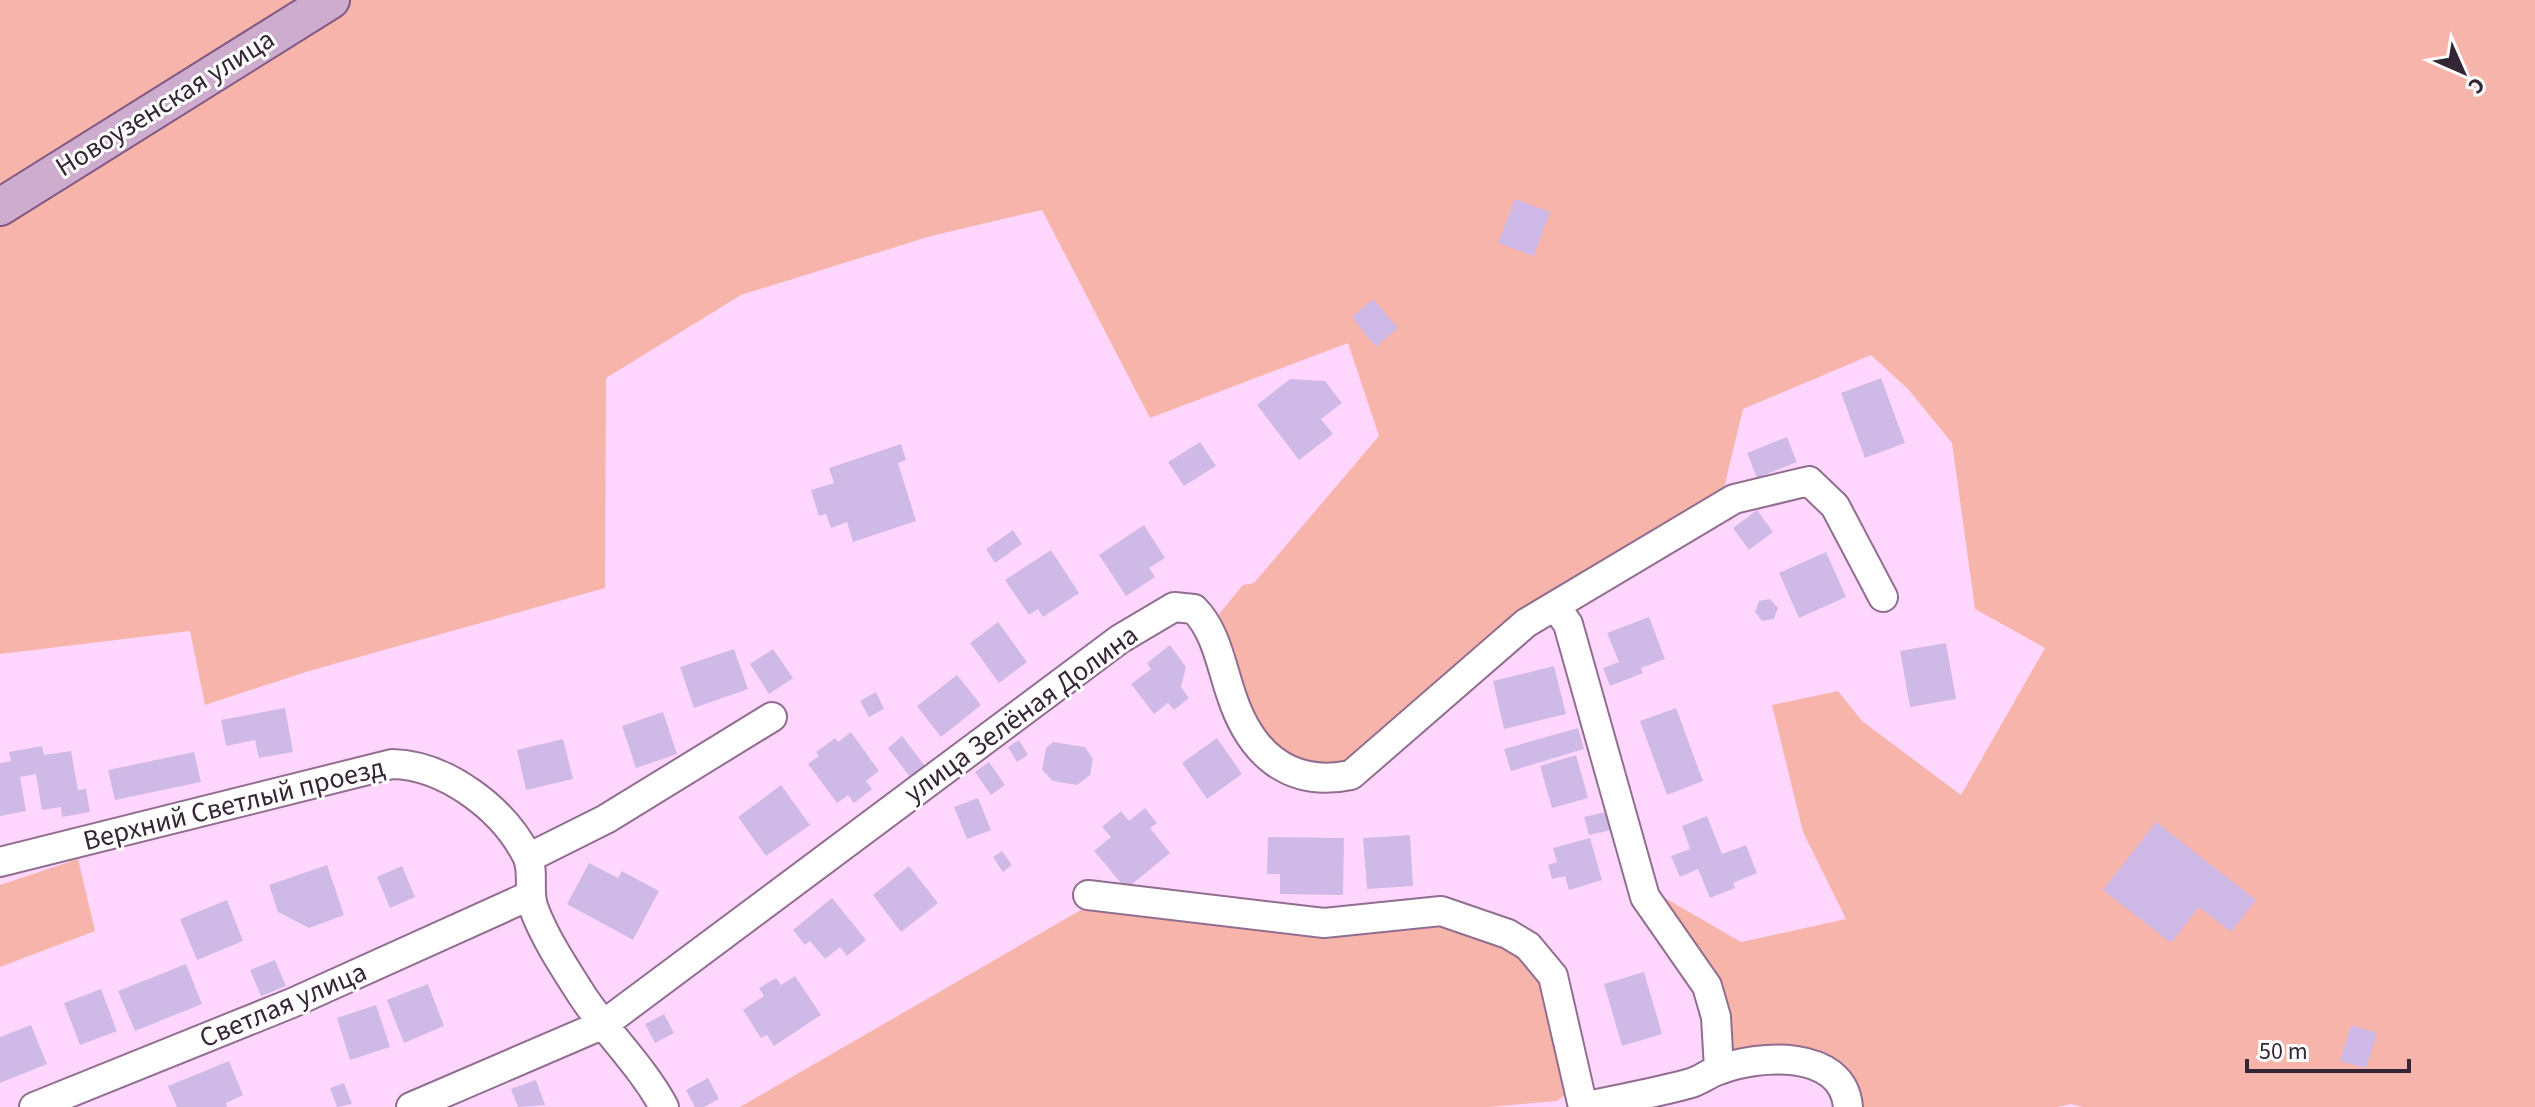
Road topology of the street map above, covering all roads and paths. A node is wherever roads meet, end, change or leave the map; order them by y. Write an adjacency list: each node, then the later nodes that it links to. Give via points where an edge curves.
1 (331, 0): 2 (main road, Новоузенская улица)
2 (0, 207)
3 (1883, 597): 4 (street, улица Зелёная Долина, via 1835,506 1809,481 1734,499)
4 (1555, 606): 10 (street, улица Зелёная Долина, via 1526,623 1351,775 1325,781 1301,778 1278,765 1258,744 1232,699 1206,621 1194,609 1174,607 1108,648); 11 (street, via 1568,624 1645,897 1707,986 1716,1017)
5 (772, 717): 6 (street, via 606,819)
6 (528, 858): 7 (street, Верхний Светлый проезд, via 475,793 434,771 392,764); 9 (street)
7 (0, 862)
8 (1088, 895): 15 (street, via 1324,923 1441,911 1508,934 1528,946 1553,976)
9 (529, 896): 10 (street, via 579,991); 12 (street, Светлая улица, via 292,1003)
10 (604, 1024): 13 (street, улица Зелёная Долина); 14 (street)
11 (1719, 1069): 15 (street, via 1694,1082); 16 (street, via 1775,1058 1806,1062 1836,1080)
12 (34, 1107)
13 (411, 1107)
14 (664, 1107)
15 (1583, 1107)
16 (1848, 1107)

